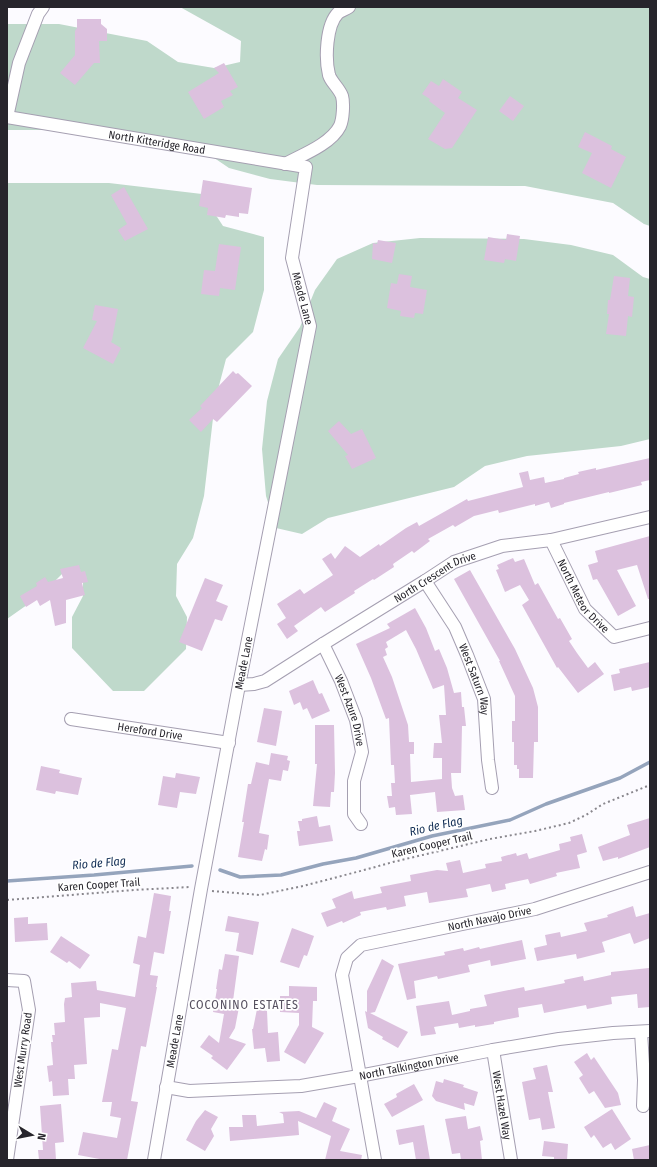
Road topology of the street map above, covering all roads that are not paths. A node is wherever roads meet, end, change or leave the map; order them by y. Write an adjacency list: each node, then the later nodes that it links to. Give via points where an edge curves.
1 (43, 7): 3 (street, via 19,63)
2 (349, 7): 4 (street, via 338,13 329,29 326,59 329,76 342,96 343,112 340,125 332,137)
3 (7, 117): 4 (street, North Kitteridge Road)
4 (285, 164): 5 (street, North Kitteridge Road)
5 (306, 168): 11 (street, Meade Lane, via 292,258 310,326)
6 (650, 517): 7 (street, North Crescent Drive)
7 (550, 540): 8 (street, North Crescent Drive, via 502,546 454,562); 9 (street, North Meteor Drive, via 585,609 614,637)
8 (425, 581): 10 (street, North Crescent Drive); 14 (street, West Saturn Way, via 455,627 484,699)
9 (650, 628)
10 (323, 644): 11 (street, North Crescent Drive, via 266,681); 15 (street, West Azure Drive, via 356,720 362,752 354,781 354,814)
11 (239, 685): 13 (street, Meade Lane)
12 (71, 719): 13 (street, Hereford Drive)
13 (229, 743): 21 (street, Meade Lane)
14 (492, 788)
15 (361, 824)
16 (650, 872): 20 (street, North Navajo Drive, via 534,909 362,945 347,958 342,975)
17 (7, 980): 23 (street, West Murry Road, via 24,982 29,1010)
18 (645, 1031): 19 (street, North Talkington Drive, via 559,1039); 22 (street)
19 (493, 1050): 20 (street, North Talkington Drive); 27 (street, West Hazel Way)
20 (360, 1076): 21 (street, North Talkington Drive, via 301,1086 189,1091); 26 (street)
21 (166, 1087): 25 (street, Meade Lane)
22 (643, 1106)
23 (10, 1123): 24 (street, West Murry Road)
24 (7, 1160)
25 (154, 1160)
26 (375, 1160)
27 (511, 1160)

